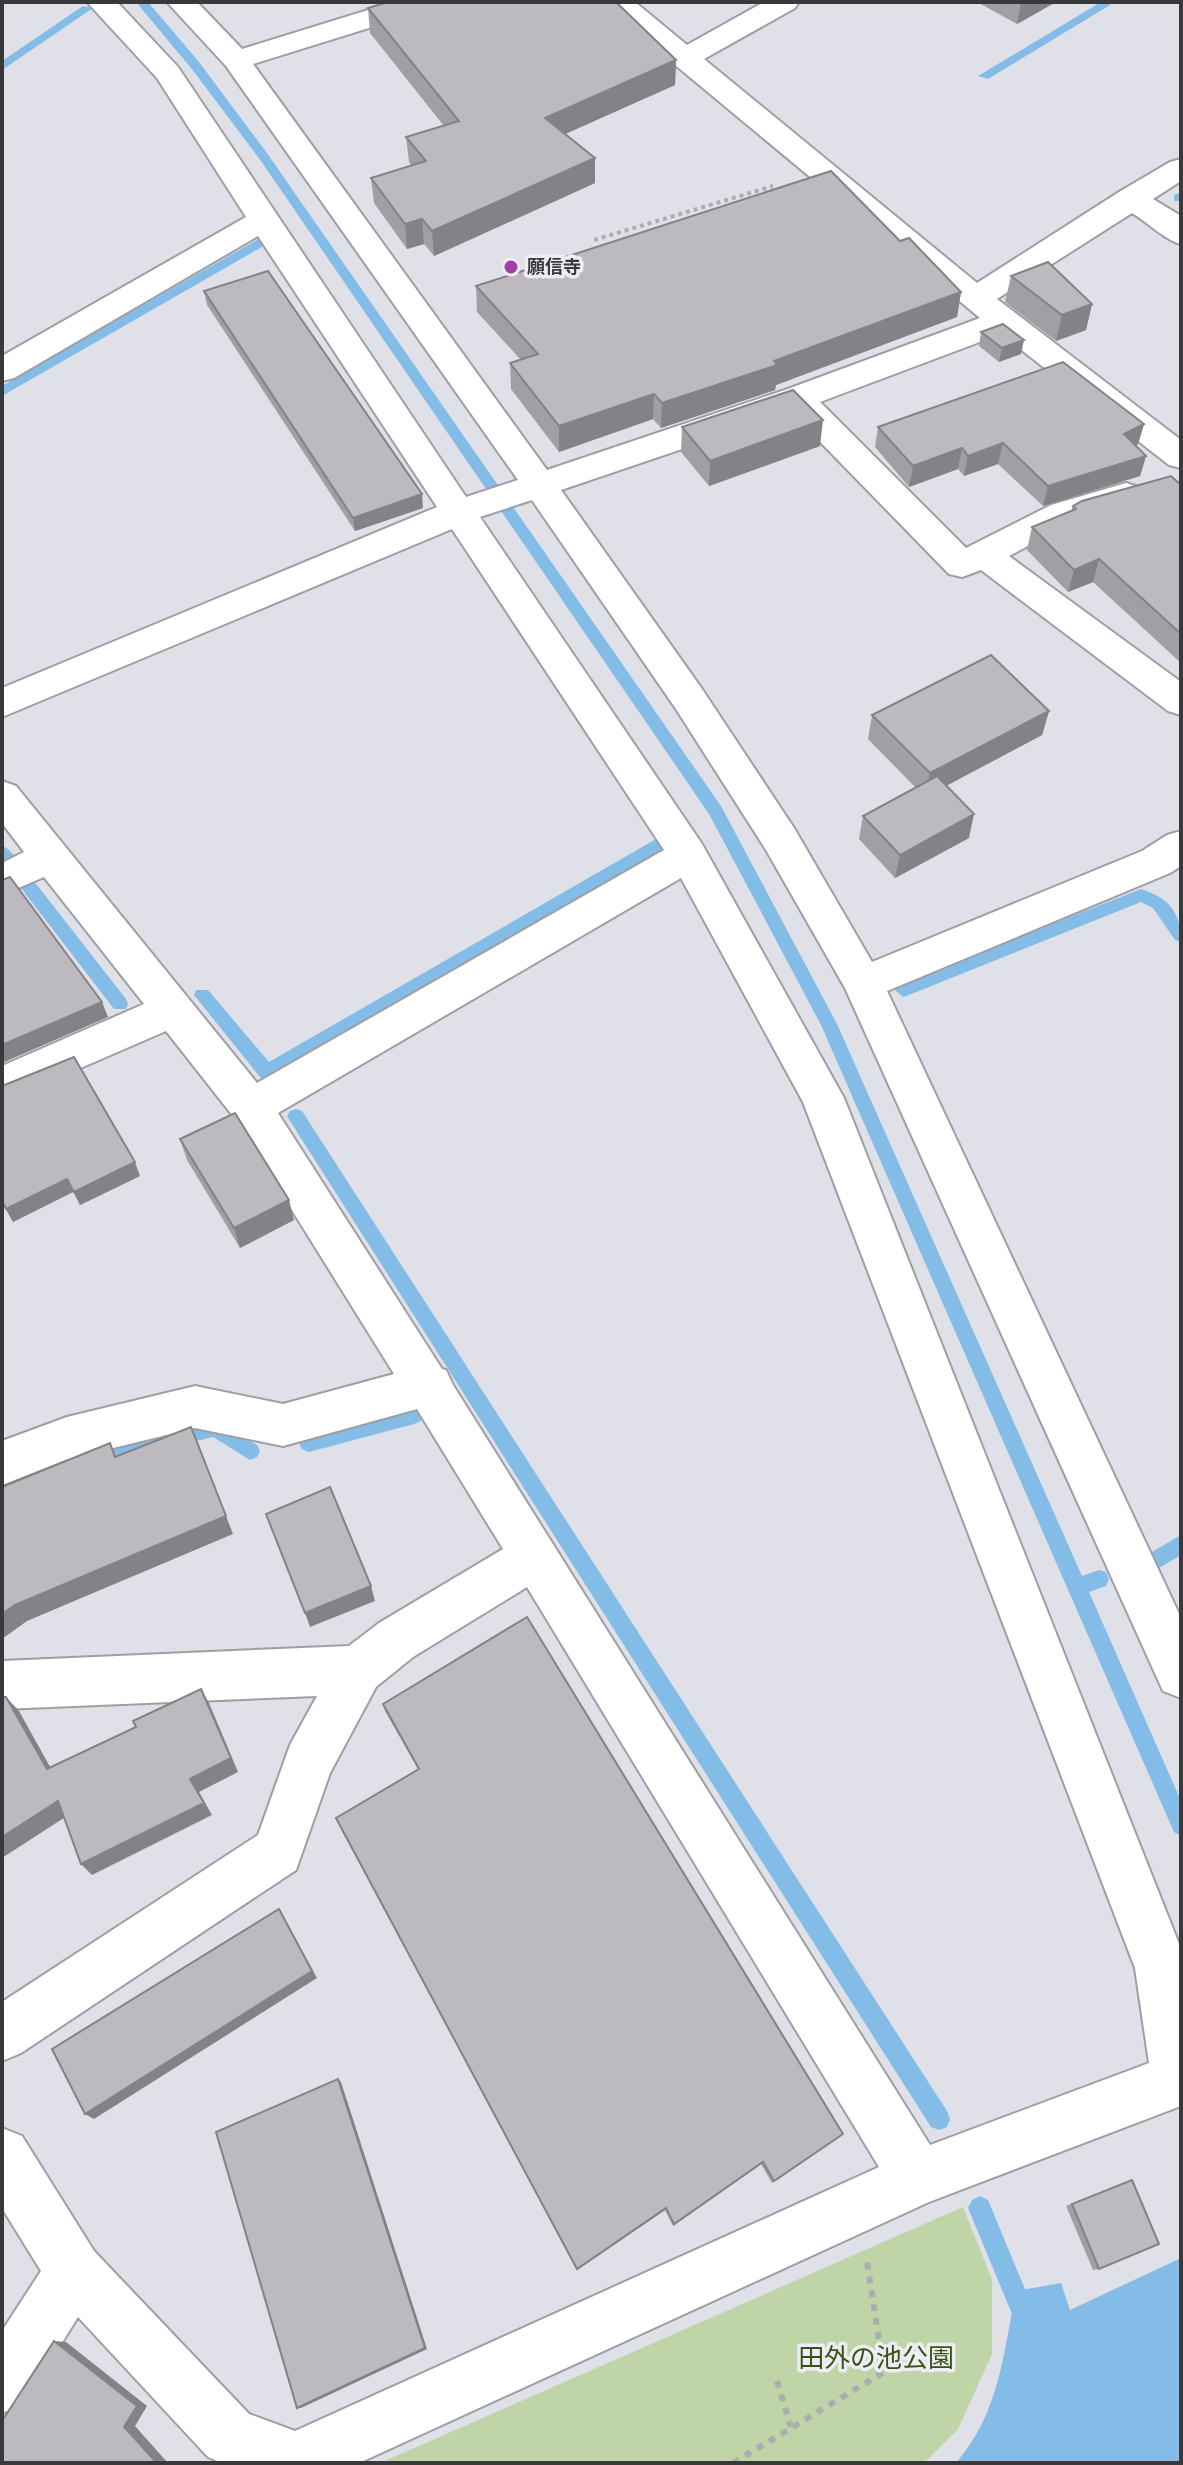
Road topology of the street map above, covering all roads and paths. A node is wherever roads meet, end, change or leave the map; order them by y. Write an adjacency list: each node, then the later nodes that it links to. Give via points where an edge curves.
1 (101, 2): 11 (street, via 168,73)
2 (181, 2): 7 (street)
3 (423, 2): 7 (street)
4 (618, 2): 6 (street)
5 (785, 2): 6 (street)
6 (684, 58): 9 (street)
7 (236, 60): 19 (street)
8 (1181, 168): 10 (street)
9 (821, 171): 13 (path); 14 (street)
10 (1130, 199): 12 (street); 14 (street)
11 (263, 220): 16 (street); 20 (street)
12 (1176, 223)
13 (594, 240)
14 (975, 298): 15 (street)
15 (1004, 321): 17 (street); 18 (street)
16 (2, 370)
17 (797, 398): 19 (street); 21 (street, via 962,565)
18 (1170, 477): 21 (street, via 1063,513)
19 (532, 485): 20 (street); 29 (street, via 689,699 764,813)
20 (465, 510): 23 (street); 26 (street)
21 (983, 554): 22 (street)
22 (1181, 701)
23 (2, 703)
24 (2, 796): 27 (street)
25 (1181, 846): 29 (street, via 1156,862)
26 (688, 855): 32 (street); 40 (street, via 823,1098 1162,1968)
27 (50, 857): 28 (street); 30 (street)
28 (2, 880)
29 (863, 983): 37 (street)
30 (171, 1010): 31 (street); 32 (street)
31 (2, 1085)
32 (251, 1107): 33 (street)
33 (430, 1385): 34 (street, via 283,1425 195,1407 67,1438); 35 (street)
34 (2, 1463)
35 (535, 1556): 36 (street, via 396,1640); 42 (street)
36 (358, 1670): 38 (street); 39 (street, via 308,1763 278,1852)
37 (1181, 1674)
38 (2, 1685)
39 (2, 2034)
40 (1180, 2079): 42 (street)
41 (2, 2156): 44 (street)
42 (918, 2178): 43 (street)
43 (859, 2206): 44 (street, via 296,2461 229,2436); 47 (path, via 884,2372)
44 (74, 2271): 46 (street)
45 (777, 2381): 47 (path)
46 (2, 2384)
47 (791, 2427): 48 (path)
48 (733, 2463)

